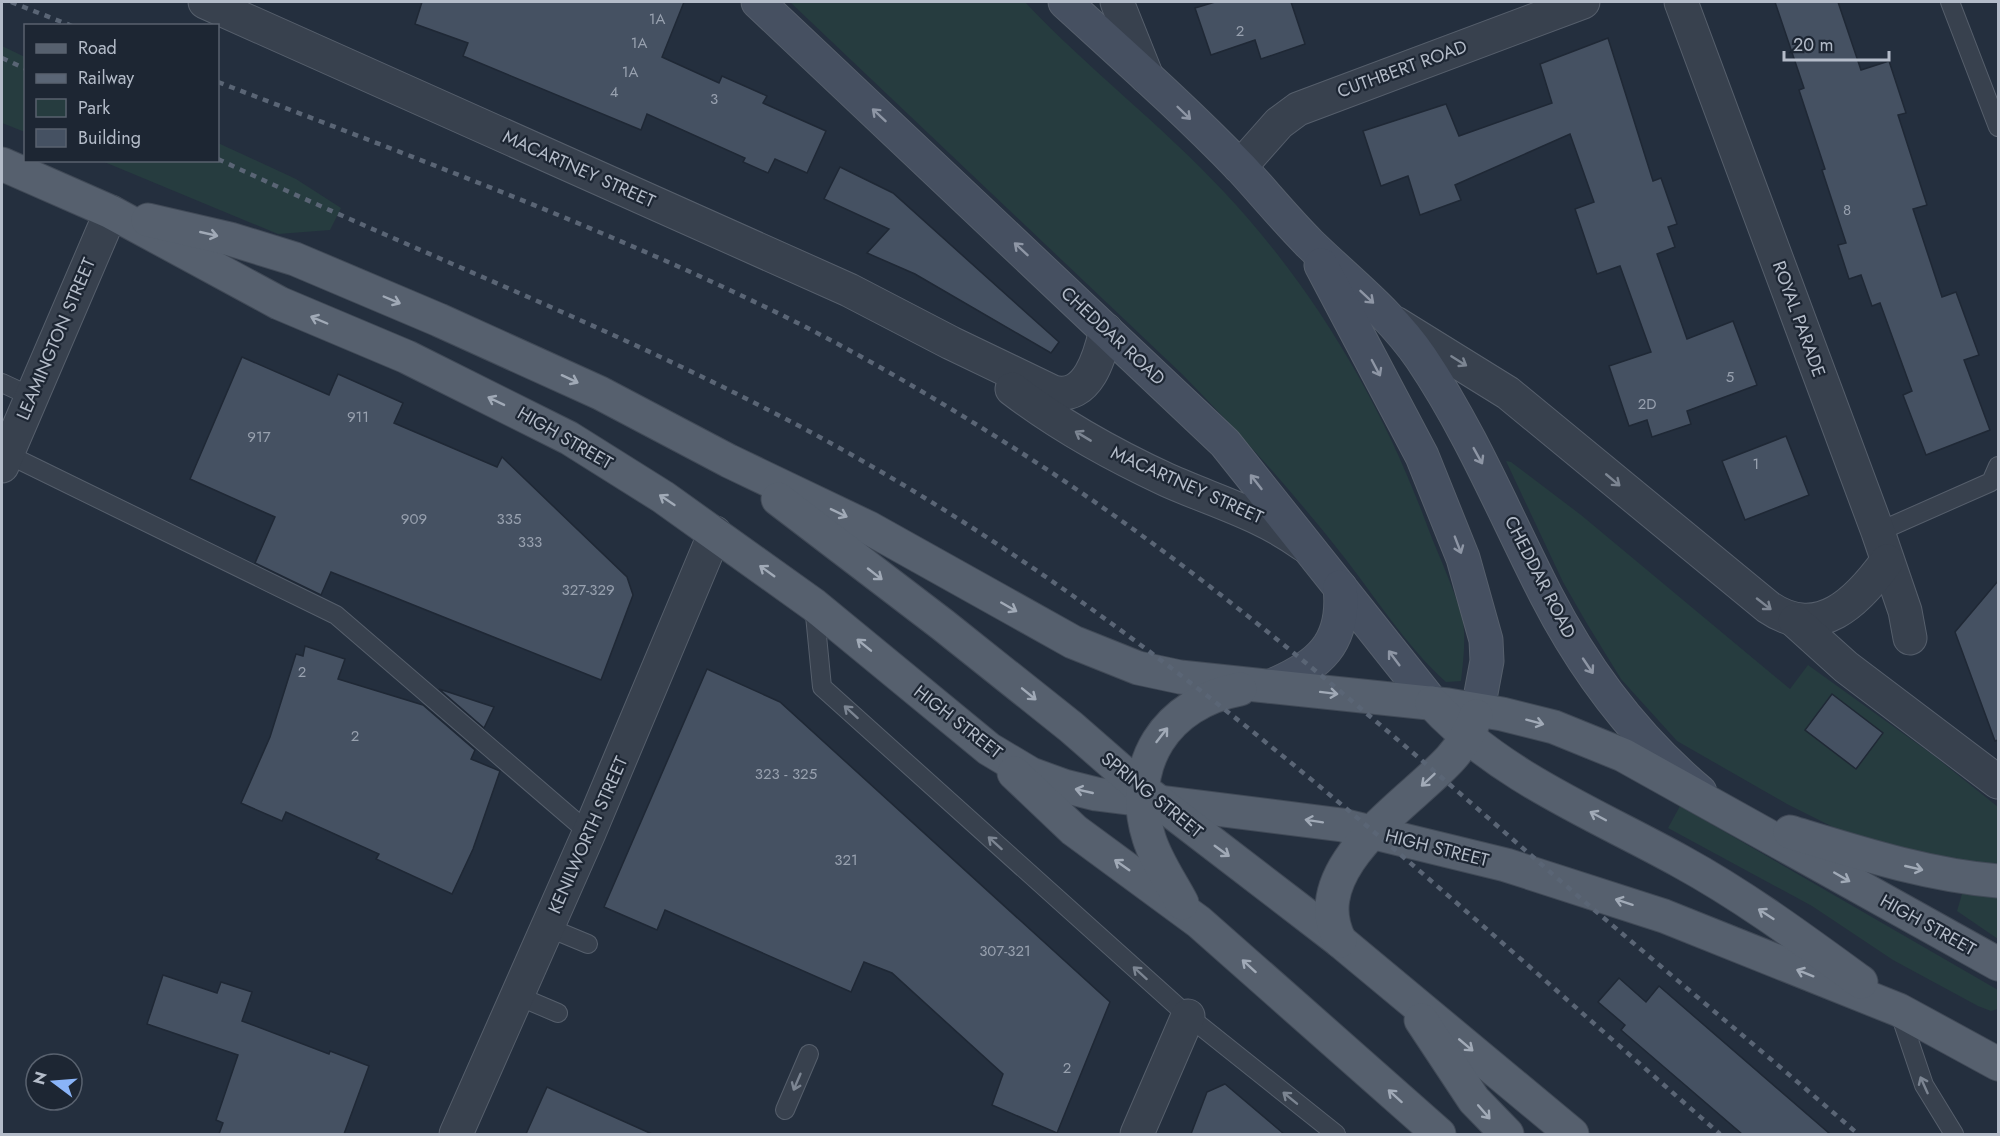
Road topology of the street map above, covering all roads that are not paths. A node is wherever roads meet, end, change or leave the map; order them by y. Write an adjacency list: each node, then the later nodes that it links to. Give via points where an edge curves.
1 (205, 2): 16 (street, MACARTNEY STREET, via 849,290)
2 (758, 2): 15 (main road, CHEDDAR ROAD, one-way to 2)
3 (1065, 2): 8 (main road, CHEDDAR ROAD)
4 (1117, 2): 8 (street)
5 (1583, 2): 11 (street, CUTHBERT ROAD, via 1298,109 1279,123)
6 (1681, 2): 24 (street, ROYAL PARADE)
7 (1950, 2): 9 (lane)
8 (1147, 77): 11 (main road, CHEDDAR ROAD, one-way to 11)
9 (1998, 128)
10 (2, 164): 12 (main road, HIGH STREET)
11 (1240, 167): 13 (main road, CHEDDAR ROAD)
12 (111, 212): 18 (street, LEAMINGTON STREET); 20 (main road, HIGH STREET, one-way to 20, via 230,239 295,259 600,393); 22 (main road, HIGH STREET, one-way to 12, via 613,465 527,416 407,357 279,303)
13 (1309, 242): 14 (main road, CHEDDAR ROAD, one-way to 14); 31 (main road, CHEDDAR ROAD, one-way to 31, via 1422,456 1463,558 1486,640 1484,683)
14 (1391, 320): 27 (street, CHEDDAR ROAD, one-way to 27, via 1508,393 1768,607); 35 (main road, CHEDDAR ROAD, one-way to 35, via 1440,388 1495,487 1546,596 1584,660 1613,701 1686,780)
15 (1106, 330): 16 (street, MACARTNEY STREET, via 1093,371 1083,384 1065,394 1046,389); 23 (main road, CHEDDAR ROAD, one-way to 15, via 1225,443)
16 (951, 343): 23 (street, MACARTNEY STREET, one-way to 16, via 1259,517 1168,480 1083,437)
17 (2, 383): 18 (lane)
18 (32, 397): 19 (street, LEAMINGTON STREET)
19 (4, 460): 37 (lane, via 336,615)
20 (729, 461): 29 (main road, HIGH STREET, one-way to 29, via 879,533 1038,624 1102,655 1166,674); 34 (main road, SPRING STREET, one-way to 34, via 943,625 1071,728)
21 (1998, 466): 24 (lane, via 1991,482)
22 (715, 533): 26 (main road, HIGH STREET, one-way to 22); 37 (street, KENILWORTH STREET)
23 (1304, 545): 25 (main road, CHEDDAR ROAD)
24 (1883, 547): 27 (street, via 1863,592 1847,607); 28 (street, ROYAL PARADE)
25 (1341, 587): 29 (main road, via 1339,625 1326,650 1304,670); 30 (main road, CHEDDAR ROAD, one-way to 25)
26 (814, 605): 32 (main road, HIGH STREET, one-way to 26); 48 (lane, one-way to 26, via 822,687)
27 (1795, 621): 33 (street, CHEDDAR ROAD, via 1846,667)
28 (1910, 638)
29 (1265, 686): 30 (main road, HIGH STREET, one-way to 30); 34 (main road, one-way to 29, via 1146,764 1152,749 1181,715 1208,698)
30 (1432, 703): 31 (main road, HIGH STREET)
31 (1472, 723): 35 (main road, HIGH STREET, one-way to 35, via 1545,725 1623,755); 36 (main road, CHEDDAR ROAD, one-way to 36, via 1449,760); 46 (main road, HIGH STREET, one-way to 31, via 1754,906 1534,782)
32 (973, 737): 34 (main road, HIGH STREET, one-way to 32, via 1096,794 1046,780 1004,759); 39 (main road, one-way to 32, via 1074,830)
33 (1998, 782)
34 (1148, 797): 36 (main road, HIGH STREET, one-way to 34); 39 (main road, via 1150,841); 41 (main road, SPRING STREET, one-way to 41)
35 (1730, 813): 38 (main road, one-way to 38, via 1910,867); 43 (main road, HIGH STREET, one-way to 43)
36 (1371, 832): 41 (main road, CHEDDAR ROAD, via 1338,883 1332,910 1333,926); 46 (main road, HIGH STREET, one-way to 36, via 1631,904 1506,865)
37 (589, 833): 40 (street, KENILWORTH STREET)
38 (1998, 881)
39 (1186, 912): 55 (main road, one-way to 39)
40 (547, 927): 42 (lane); 45 (street, KENILWORTH STREET)
41 (1340, 941): 44 (main road, SPRING STREET)
42 (588, 944)
43 (1998, 964)
44 (1404, 993): 56 (main road, one-way to 56, via 1474,1100); 57 (main road, SPRING STREET, one-way to 57)
45 (518, 996): 47 (lane); 52 (street, KENILWORTH STREET)
46 (1899, 1010): 50 (main road, HIGH STREET); 58 (lane, one-way to 46, via 1924,1085)
47 (558, 1013)
48 (1188, 1016): 53 (street); 54 (lane, one-way to 48)
49 (809, 1054): 51 (lane, one-way to 51)
50 (1998, 1064)
51 (785, 1110)
52 (456, 1134)
53 (1137, 1134)
54 (1336, 1134)
55 (1439, 1134)
56 (1507, 1134)
57 (1572, 1134)
58 (1954, 1134)

